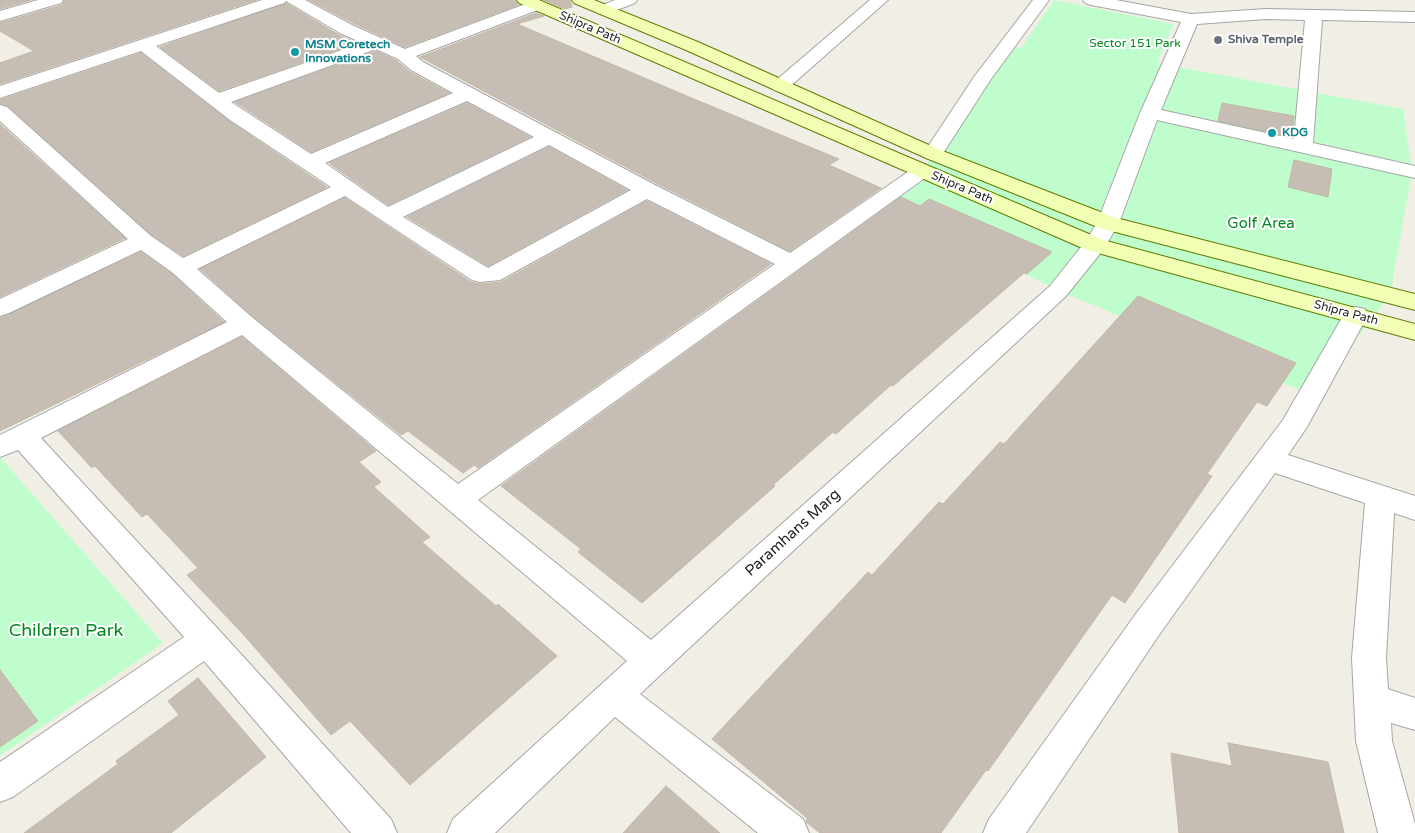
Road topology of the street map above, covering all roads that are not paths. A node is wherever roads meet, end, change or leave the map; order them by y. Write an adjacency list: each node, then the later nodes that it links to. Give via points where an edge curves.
1 (55, 0): 13 (street)
2 (278, 0): 18 (street)
3 (293, 0): 17 (street)
4 (580, 0): 11 (street, Shipra Path)
5 (629, 0): 11 (street)
6 (880, 0): 20 (street)
7 (1040, 0): 29 (street, via 983,77)
8 (1091, 0): 16 (street)
9 (1212, 0): 15 (street, via 1211,11)
10 (531, 3): 19 (street); 29 (street, Shipra Path)
11 (604, 10): 20 (street, Shipra Path)
12 (1314, 15): 14 (street); 15 (street); 27 (street)
13 (0, 16)
14 (1415, 17)
15 (1215, 18): 16 (street)
16 (1191, 19): 25 (street, Paramhans Marg)
17 (376, 43): 19 (street); 23 (street)
18 (144, 44): 21 (street); 23 (street)
19 (404, 55): 22 (street, via 417,66)
20 (780, 86): 29 (street, Shipra Path)
21 (0, 92)
22 (469, 93): 26 (street); 28 (street)
23 (216, 101): 28 (street)
24 (0, 111): 35 (street)
25 (1150, 113): 27 (street); 34 (street, Paramhans Marg)
26 (550, 137): 32 (street); 33 (street)
27 (1303, 147): 30 (street)
28 (310, 162): 31 (street)
29 (928, 162): 34 (street, Shipra Path); 36 (street)
30 (1415, 172)
31 (345, 188): 33 (street); 37 (street)
32 (647, 190): 33 (street, via 492,275 480,275); 36 (street)
33 (387, 216)
34 (1102, 234): 38 (street, Shipra Path); 40 (street, Shipra Path); 49 (street, Paramhans Marg, via 1058,291)
35 (143, 241): 37 (street); 39 (street)
36 (791, 263): 46 (street)
37 (181, 268): 41 (street)
38 (1415, 302)
39 (0, 308)
40 (1356, 315): 42 (street, Shipra Path); 44 (street, via 1293,427)
41 (244, 324): 43 (street); 46 (street)
42 (1415, 332)
43 (11, 441): 48 (street)
44 (1269, 460): 45 (street); 57 (street, via 1147,625)
45 (1380, 497): 47 (street); 51 (street, via 1369,658)
46 (457, 500): 49 (street)
47 (1415, 508)
48 (207, 640): 53 (street); 54 (street)
49 (652, 661): 50 (street, Paramhans Marg)
50 (614, 694): 55 (street, Paramhans Marg); 56 (street)
51 (1372, 700): 52 (street); 58 (street, via 1374,741)
52 (1415, 714)
53 (0, 784)
54 (377, 833)
55 (467, 833)
56 (789, 833)
57 (1003, 833)
58 (1398, 833)

